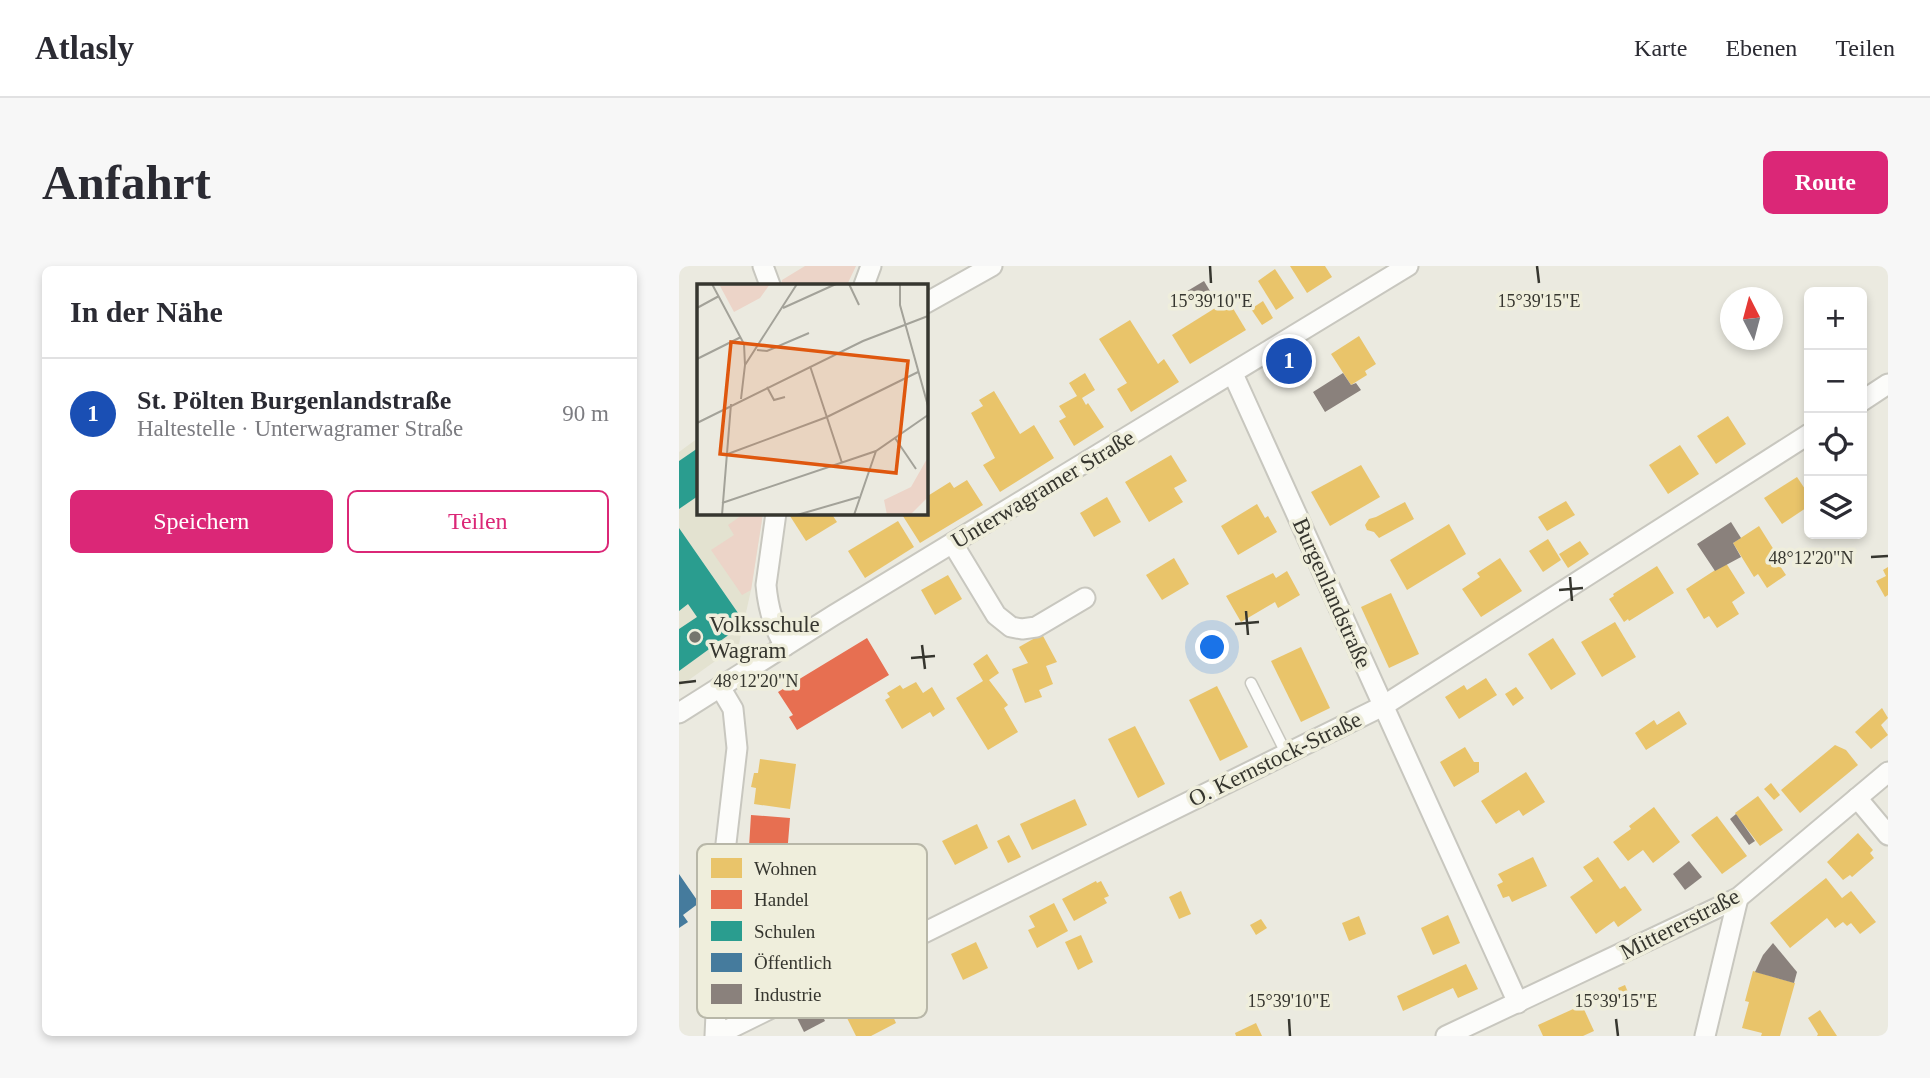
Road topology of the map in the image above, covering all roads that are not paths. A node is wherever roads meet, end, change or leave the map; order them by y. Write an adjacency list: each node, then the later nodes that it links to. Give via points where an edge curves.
1 (871, 266): 4 (street)
2 (992, 266): 5 (street)
3 (1408, 266): 6 (street, Unterwagramer Straße)
4 (864, 284)
5 (927, 302)
6 (1233, 374): 11 (street, Unterwagramer Straße); 16 (street, Burgenlandstraße)
7 (1888, 384): 8 (street)
8 (1867, 398)
9 (1804, 437): 16 (street, O. Kernstock-Straße)
10 (776, 514): 13 (street, via 766,585 775,628)
11 (953, 544): 12 (street, via 996,615 1011,626 1036,627); 13 (street, Unterwagramer Straße)
12 (1085, 598)
13 (785, 646): 15 (street, Unterwagramer Straße)
14 (1251, 684): 18 (lane)
15 (720, 687): 17 (street, Unterwagramer Straße); 22 (street, via 733,709 737,748)
16 (1383, 706): 18 (street, O. Kernstock-Straße); 25 (street, Burgenlandstraße)
17 (679, 713)
18 (1286, 753): 24 (street, O. Kernstock-Straße)
19 (1888, 772): 20 (street, Mittererstraße)
20 (1857, 798): 21 (street); 23 (street, Mittererstraße)
21 (1888, 835)
22 (726, 844)
23 (1738, 898): 25 (street, Mittererstraße); 30 (street)
24 (927, 931)
25 (1518, 1003): 29 (street, Mittererstraße)
26 (716, 1018): 28 (street)
27 (751, 1018): 28 (street, O. Kernstock-Straße)
28 (715, 1036)
29 (1446, 1036)
30 (1705, 1036)

